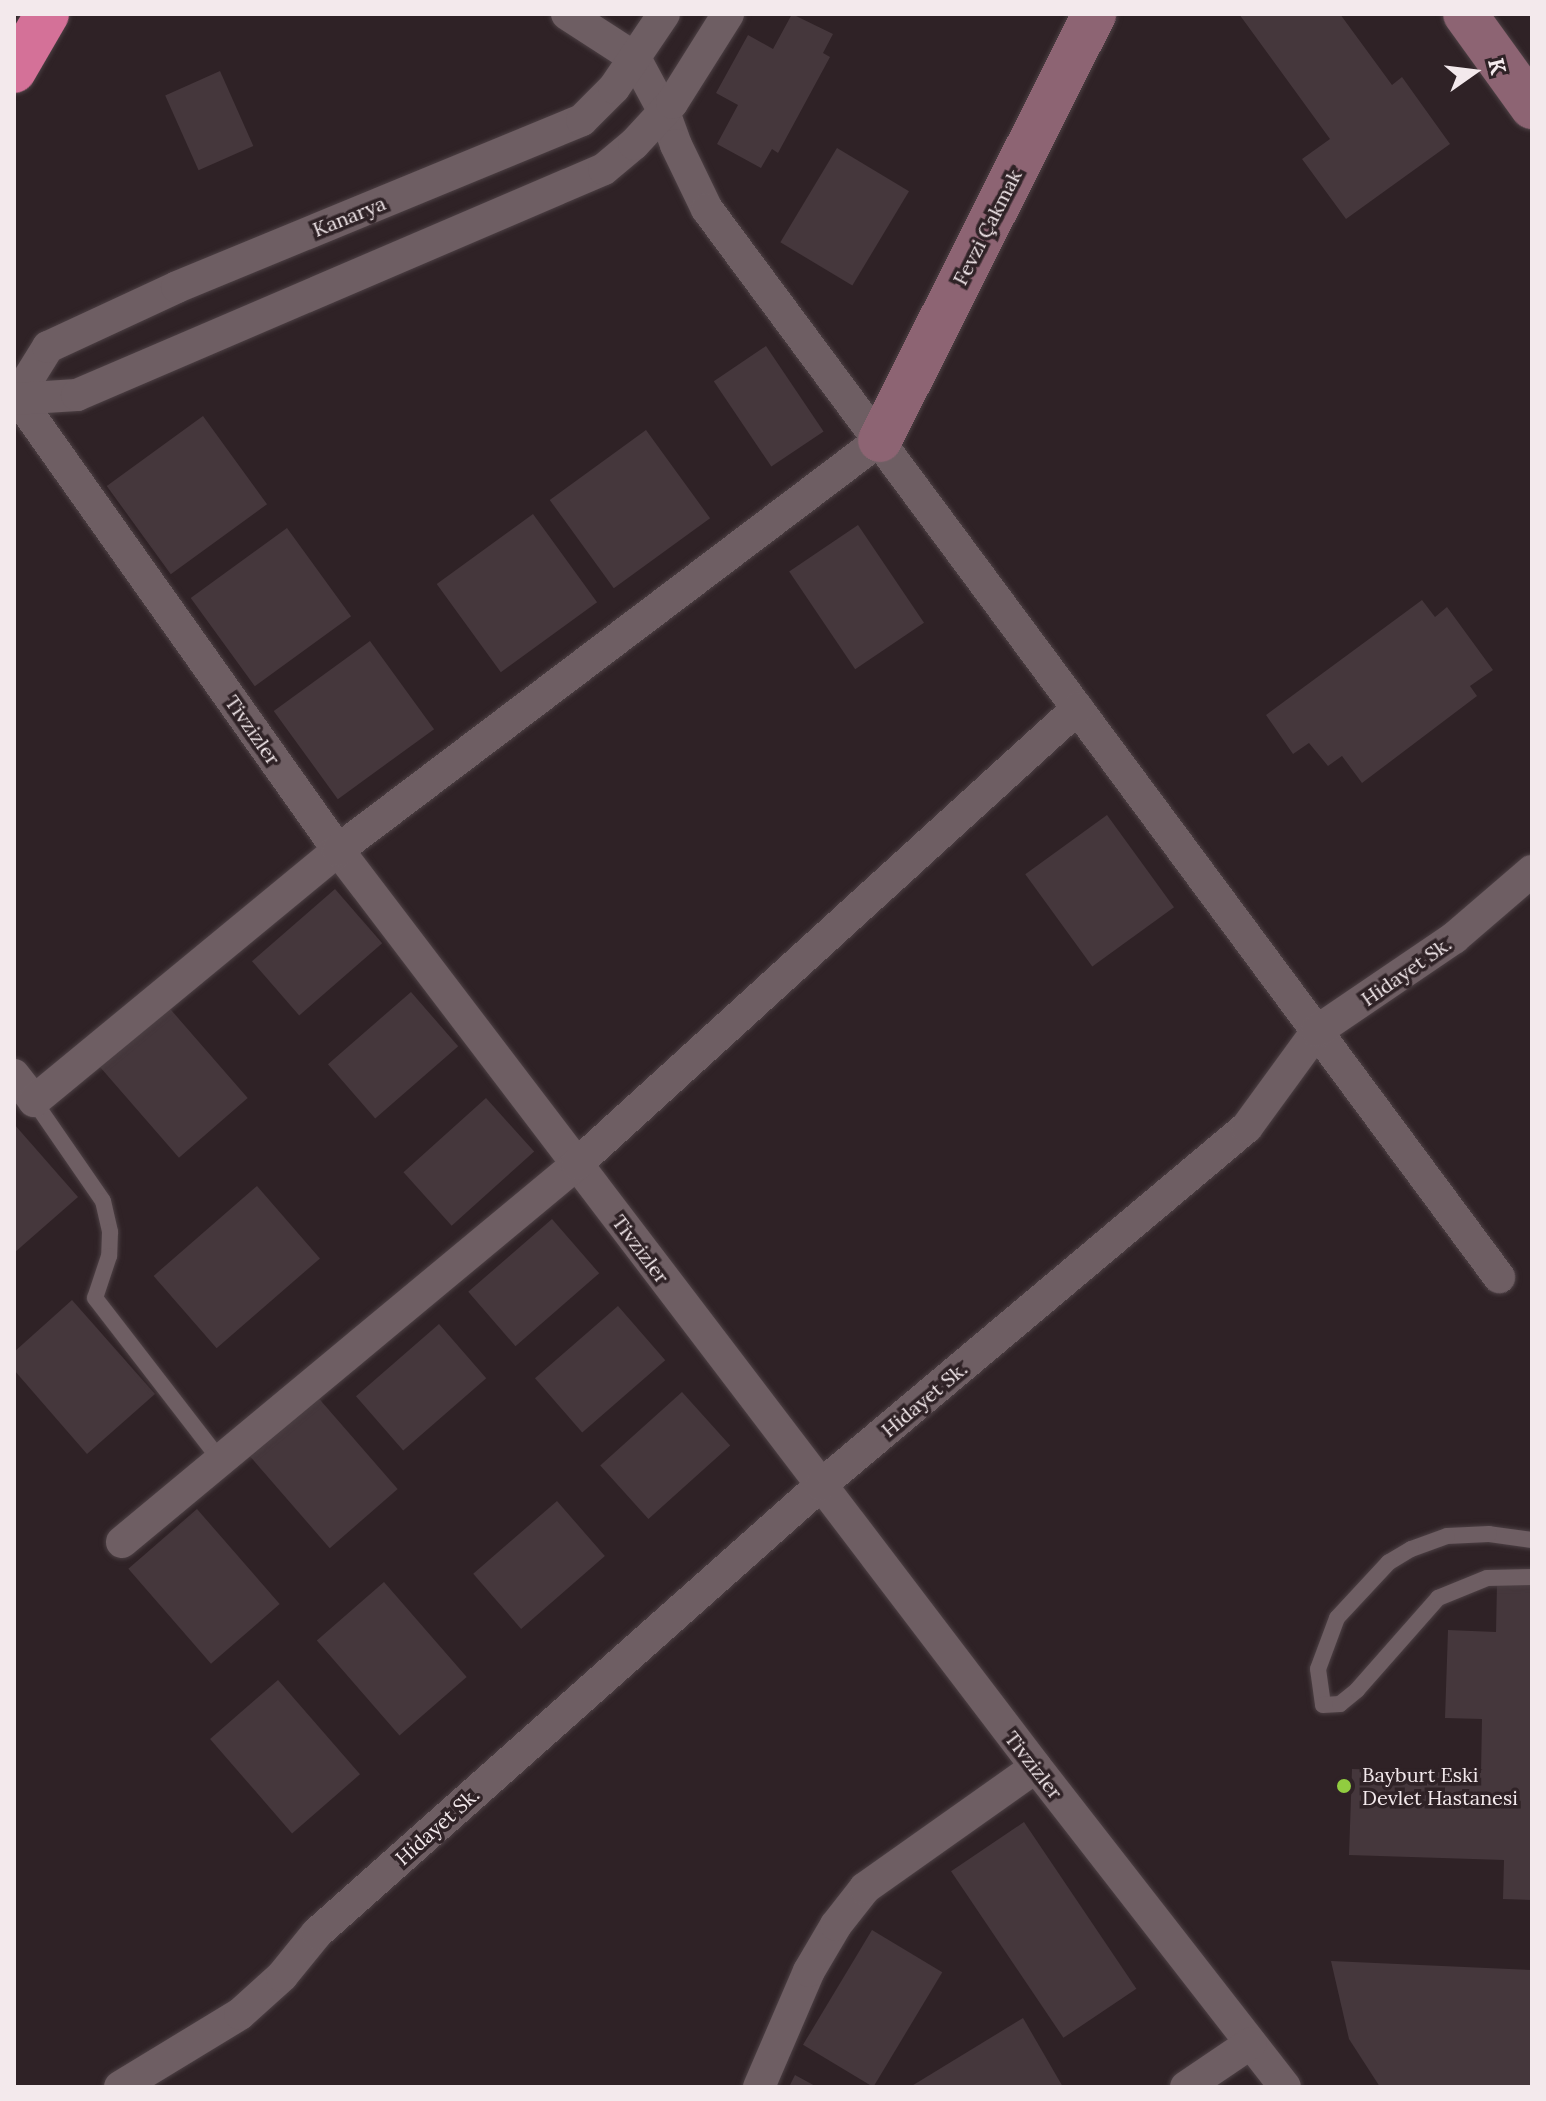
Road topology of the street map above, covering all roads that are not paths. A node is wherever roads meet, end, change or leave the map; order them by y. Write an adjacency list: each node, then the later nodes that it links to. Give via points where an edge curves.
1 (47, 14): 8 (highway)
2 (567, 14): 7 (street)
3 (664, 14): 7 (street, Kanarya)
4 (728, 14): 10 (street)
5 (1094, 14): 12 (main road, Fevzi Çakmak)
6 (1465, 14): 9 (main road)
7 (635, 58): 10 (street); 11 (street, Kanarya, via 582,120 177,287 48,347)
8 (14, 71)
9 (1532, 107)
10 (664, 112): 11 (street, via 604,169 77,395); 12 (street, via 707,209)
11 (16, 398): 14 (street, Tivzizler)
12 (880, 440): 13 (street); 14 (street)
13 (1078, 708): 16 (street); 19 (street)
14 (338, 850): 18 (street); 19 (street, Tivzizler)
15 (1532, 871): 16 (street, Hidayet Sk., via 1454,938)
16 (1317, 1031): 20 (street); 22 (street, Hidayet Sk., via 1247,1127)
17 (14, 1075): 18 (street)
18 (34, 1101): 21 (lane, via 103,1201 109,1256 95,1298)
19 (577, 1164): 21 (street); 22 (street, Tivzizler)
20 (1499, 1277)
21 (220, 1460): 24 (street)
22 (821, 1485): 26 (street, Tivzizler); 28 (street, Hidayet Sk., via 317,1933 282,1976 240,2014)
23 (1532, 1540): 25 (lane, via 1447,1536 1389,1562 1337,1618 1318,1669 1323,1705 1340,1704 1357,1690 1438,1598 1487,1578)
24 (122, 1542)
25 (1532, 1577)
26 (1036, 1767): 27 (street, Tivzizler); 29 (street, via 865,1888 809,1971)
27 (1251, 2043): 30 (street); 31 (street, Tivzizler)
28 (120, 2087)
29 (759, 2087)
30 (1186, 2087)
31 (1285, 2087)

